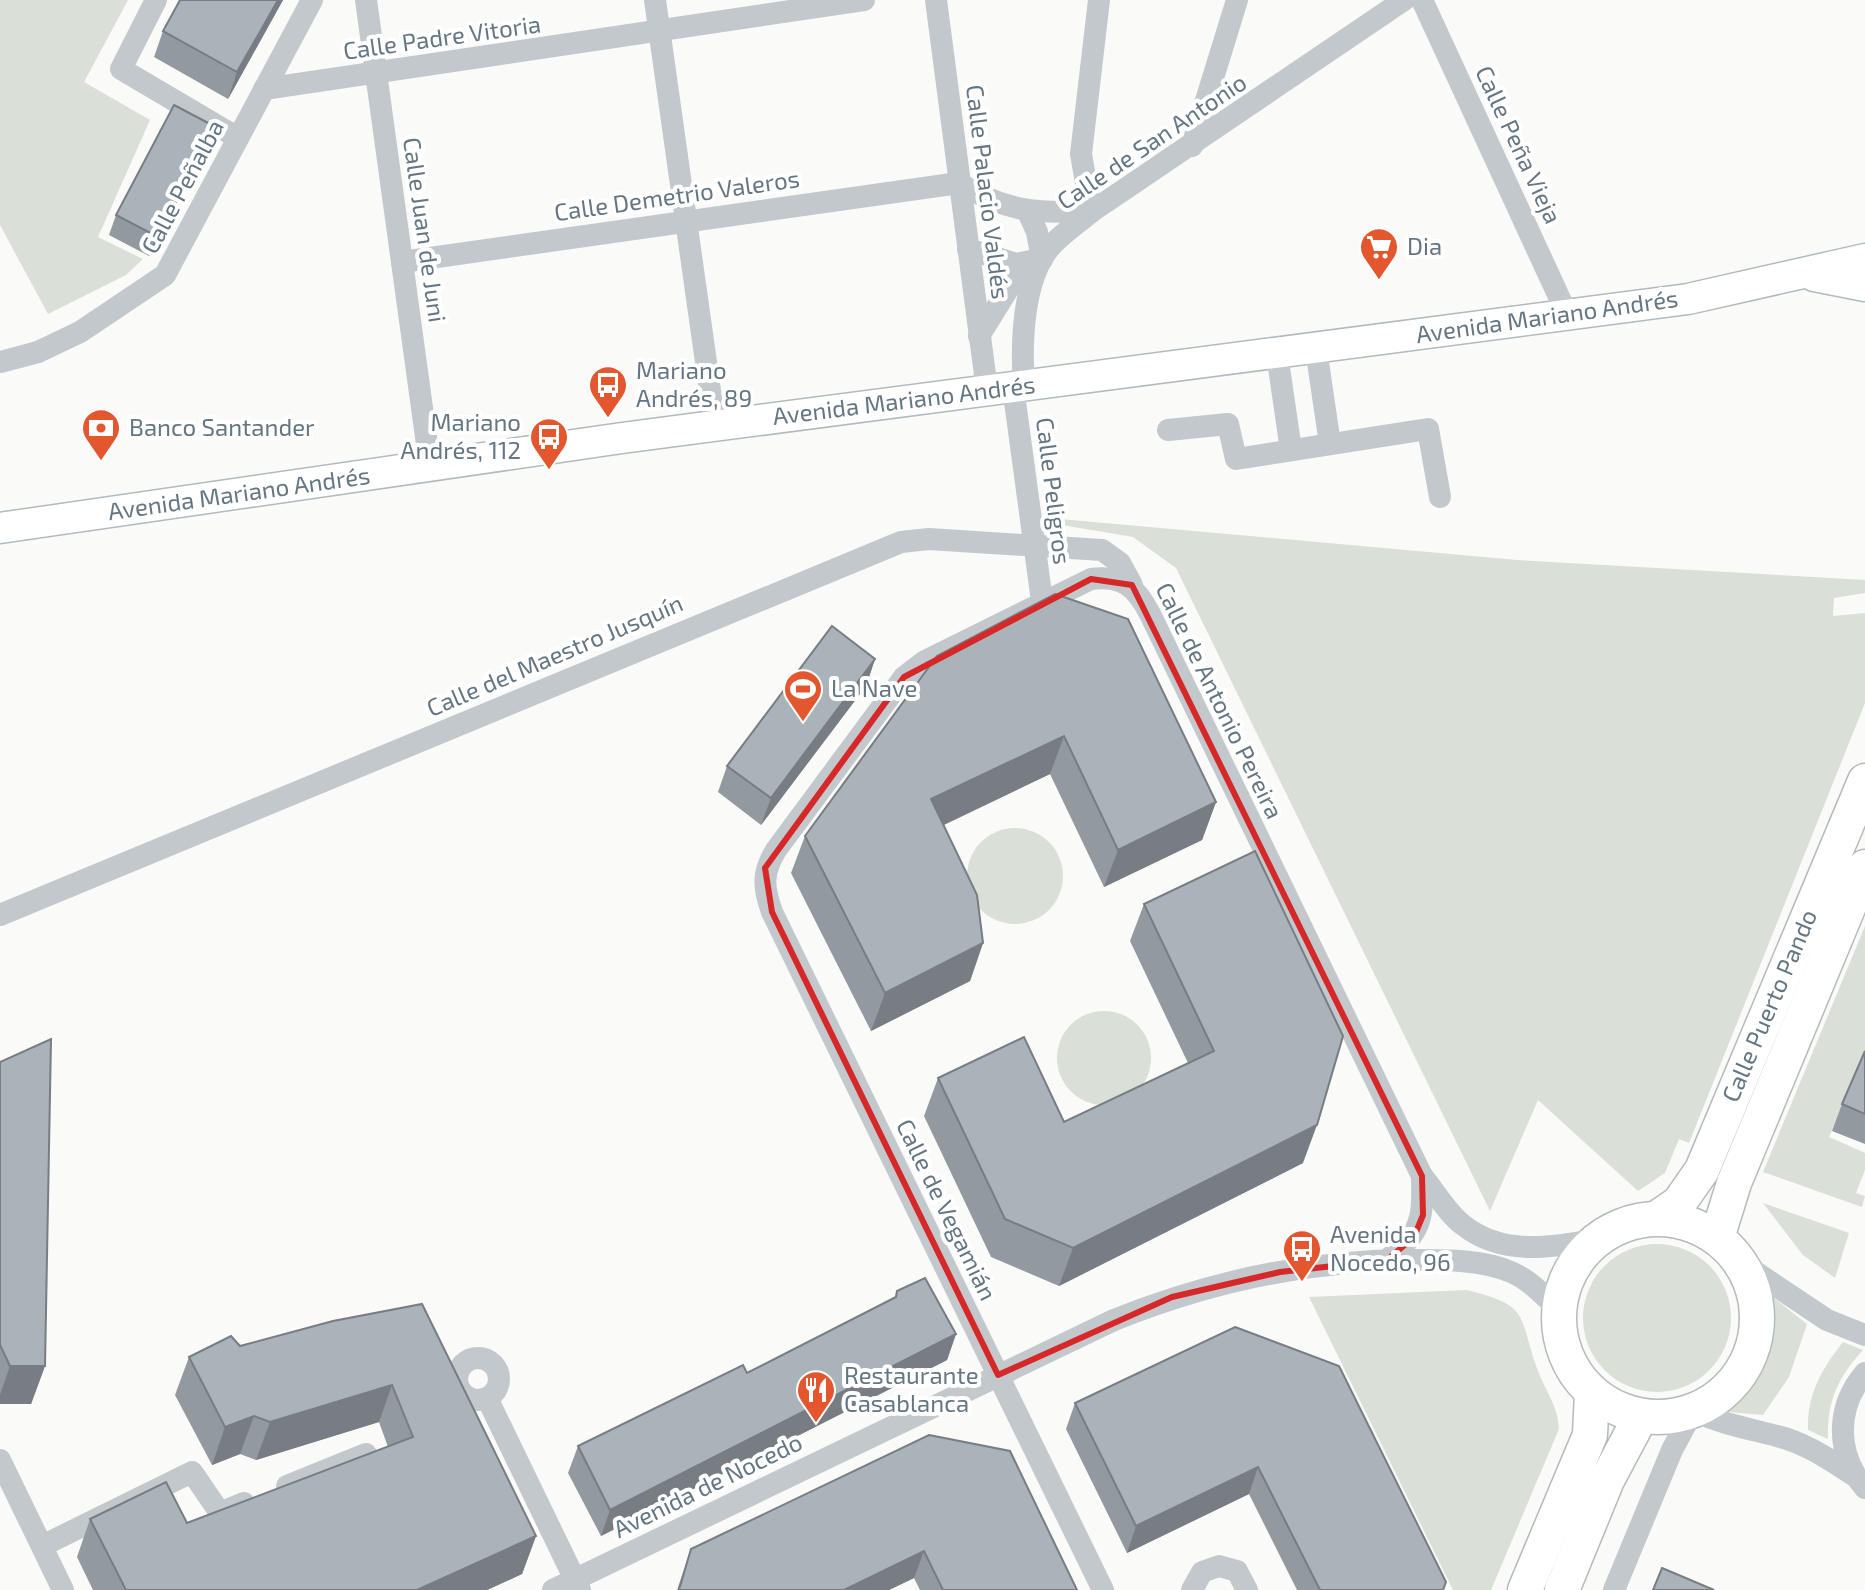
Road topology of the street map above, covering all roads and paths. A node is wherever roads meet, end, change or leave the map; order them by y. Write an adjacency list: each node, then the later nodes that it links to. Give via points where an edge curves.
1 (156, 0): 14 (street, via 121,69)
2 (312, 0): 13 (street, Calle Peñalba)
3 (366, 0): 12 (street, Calle Juan de Juni)
4 (655, 0): 11 (street)
5 (864, 0): 11 (street, Calle Padre Vitoria)
6 (936, 0): 16 (street, Calle Palacio Valdés)
7 (1099, 0): 18 (street, via 1081,154)
8 (1237, 0): 15 (street)
9 (1404, 0): 15 (street, Calle de San Antonio)
10 (1422, 0): 26 (street, Calle Peña Vieja)
11 (660, 33): 12 (street, Calle Padre Vitoria); 19 (street)
12 (377, 73): 13 (street, Calle Padre Vitoria); 23 (street, Calle Juan de Juni)
13 (264, 89): 14 (street, Calle Peñalba)
14 (238, 138): 30 (street, Calle Peñalba, via 165,275 80,332)
15 (1192, 146): 18 (street, Calle de San Antonio)
16 (959, 183): 17 (street, via 987,200); 19 (street, Calle Demetrio Valeros); 20 (street, Calle Palacio Valdés)
17 (1028, 212): 18 (street); 21 (street)
18 (1091, 212): 21 (street, Calle de San Antonio)
19 (686, 219): 23 (street, Calle Demetrio Valeros); 32 (street)
20 (968, 249): 21 (street, via 1016,264); 27 (street, Calle Palacio Valdés)
21 (1042, 259): 27 (street, via 1015,278); 31 (street, Calle de San Antonio)
22 (1865, 259): 24 (main road, Avenida Mariano Andrés)
23 (402, 262): 36 (street, Calle Juan de Juni)
24 (1808, 275): 25 (main road, Avenida Mariano Andrés); 26 (main road, Avenida Mariano Andrés, via 1688,299)
25 (1865, 286)
26 (1566, 312): 28 (main road, Avenida Mariano Andrés)
27 (979, 336): 31 (street, Calle Palacio Valdés)
28 (1316, 349): 29 (main road, Avenida Mariano Andrés); 34 (street)
29 (1277, 354): 31 (main road, Avenida Mariano Andrés); 35 (street)
30 (0, 362)
31 (1008, 388): 32 (main road, Avenida Mariano Andrés); 39 (street, Calle Peligros)
32 (715, 426): 36 (main road, Avenida Mariano Andrés)
33 (1168, 430): 35 (street, via 1228,424 1236,459)
34 (1330, 444): 35 (street); 37 (street, via 1428,429)
35 (1291, 450)
36 (430, 466): 38 (main road, Avenida Mariano Andrés)
37 (1440, 497)
38 (0, 528)
39 (1032, 544): 40 (street, Calle del Maestro Jusquín, via 1102,550 1120,563); 41 (street, Calle Peligros); 45 (street, Calle del Maestro Jusquín, via 901,542)
40 (1132, 585): 41 (street, Calle de Antonio Pereira, via 1109,577 1091,579); 46 (street, Calle de Antonio Pereira)
41 (1042, 601): 43 (street, Calle de Antonio Pereira, via 904,677)
42 (1865, 781): 47 (main road, Calle Puerto Pando, via 1702,1170 1679,1203)
43 (776, 850): 54 (street, Calle de Vegamián, via 765,868 763,889 772,912)
44 (1865, 867): 49 (main road, Calle Puerto Pando, via 1734,1183)
45 (0, 915)
46 (1422, 1176): 48 (street, Calle de Antonio Pereira, via 1463,1225 1499,1243 1557,1247); 50 (street, Calle de Antonio Pereira, via 1423,1215 1414,1237)
47 (1657, 1218): 48 (main road, via 1625,1224); 49 (main road, via 1689,1223)
48 (1597, 1239): 51 (main road, via 1564,1283)
49 (1728, 1250): 52 (street, via 1827,1320); 57 (main road, via 1751,1283 1757,1332 1738,1377 1721,1395)
50 (1387, 1260): 51 (street, Avenida de Nocedo, via 1451,1260 1509,1271); 54 (street, Avenida de Nocedo, via 1280,1272 1172,1297)
51 (1559, 1310): 55 (main road, via 1568,1359)
52 (1865, 1335)
53 (1865, 1373): 61 (street, via 1846,1405 1842,1429 1845,1454)
54 (998, 1375): 63 (street, Avenida de Nocedo); 66 (street, Calle de Vegamián)
55 (1592, 1393): 58 (main road); 69 (main road, via 1590,1435)
56 (487, 1398): 63 (street)
57 (1693, 1411): 58 (main road); 61 (street, via 1812,1449); 71 (street)
58 (1641, 1416): 70 (main road, via 1607,1480)
59 (366, 1454): 62 (street, via 220,1513 192,1472)
60 (0, 1460): 62 (street)
61 (1860, 1482)
62 (42, 1546): 64 (street)
63 (577, 1585): 65 (street, Avenida de Nocedo)
64 (63, 1590)
65 (553, 1590)
66 (1103, 1590)
67 (1192, 1590): 68 (street, via 1202,1572 1219,1566 1237,1571)
68 (1247, 1590)
69 (1525, 1590)
70 (1562, 1590)
71 (1614, 1590)

